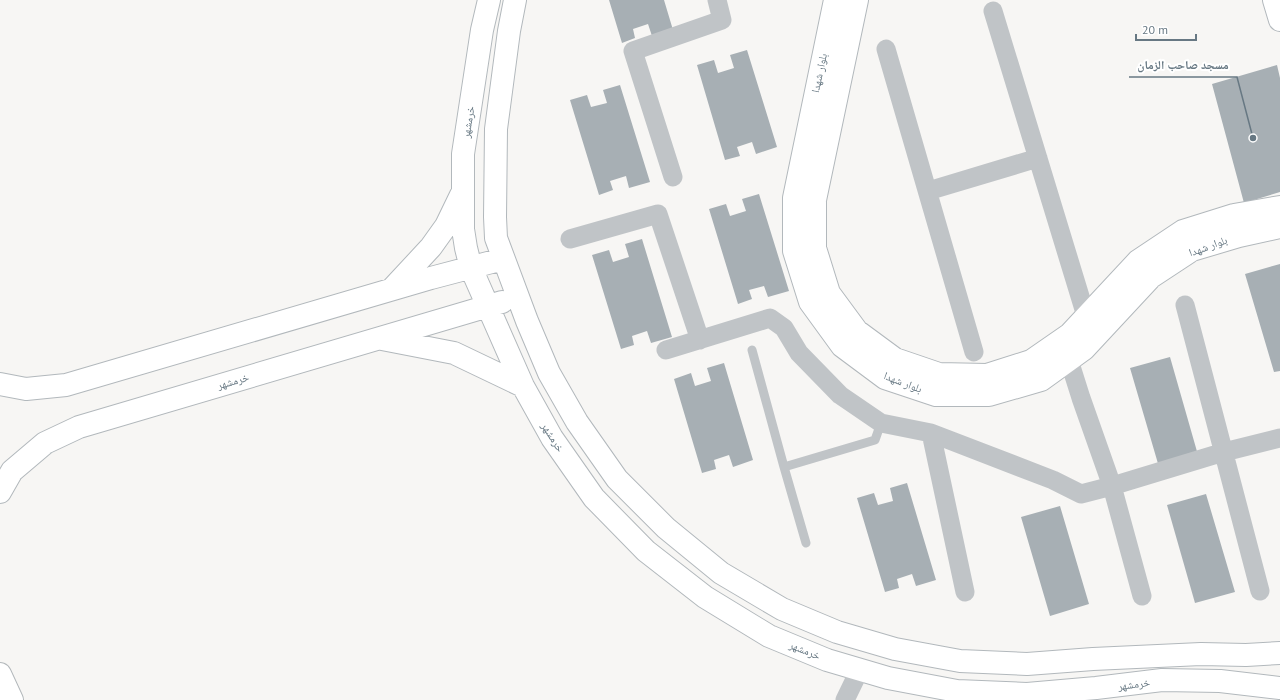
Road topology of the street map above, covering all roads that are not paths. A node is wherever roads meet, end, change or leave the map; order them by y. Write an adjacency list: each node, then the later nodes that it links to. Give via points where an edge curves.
1 (489, 0): 14 (main road, خرمشهر, via 463,154)
2 (515, 0): 18 (main road, via 496,129 496,238)
3 (717, 0): 12 (street, via 722,20 633,50)
4 (835, 0): 10 (main road, بلوار شهدا)
5 (857, 0): 10 (main road, بلوار شهدا)
6 (1274, 0): 8 (main road)
7 (993, 11): 11 (street)
8 (1280, 20)
9 (886, 48): 13 (street)
10 (818, 128): 30 (main road, بلوار شهدا, via 794,198 794,251 810,302 842,346 885,378 936,395 989,395 1041,380)
11 (1038, 158): 13 (street); 25 (street)
12 (673, 177)
13 (928, 191): 31 (street)
14 (463, 192): 19 (main road, خرمشهر, via 463,229); 20 (main road, via 446,226 431,247)
15 (1280, 207): 22 (main road, بلوار شهدا, via 1234,215 1182,231 1138,261)
16 (1280, 228): 22 (main road, بلوار شهدا, via 1239,236 1192,250)
17 (570, 239): 27 (street, via 658,214)
18 (504, 259): 19 (main road); 21 (main road)
19 (471, 268): 20 (main road); 24 (main road, خرمشهر)
20 (391, 290): 32 (main road, via 66,385 26,389)
21 (518, 297): 24 (main road, خرمشهر); 45 (main road, via 549,373 577,422 617,479 666,528 721,573 782,609 837,632 895,649 960,661 1026,664 1201,654)
22 (1117, 298): 25 (main road, بلوار شهدا); 30 (main road, بلوار شهدا, via 1084,349)
23 (1185, 305): 37 (street)
24 (488, 306): 26 (main road, خرمشهر); 33 (main road, خرمشهر)
25 (1086, 316): 30 (main road, بلوار شهدا, via 1070,334)
26 (379, 338): 33 (main road, via 454,354); 40 (main road, خرمشهر, via 79,426 45,443 12,471)
27 (700, 340): 28 (street); 34 (street, via 770,318 784,328 799,353 840,395)
28 (666, 350)
29 (752, 350): 38 (lane)
30 (1063, 351): 39 (street)
31 (974, 352)
32 (0, 384)
33 (523, 386): 46 (main road, خرمشهر, via 552,438 594,498 646,551 705,597 769,636 827,660)
34 (881, 423): 35 (street); 38 (lane, via 875,440)
35 (931, 433): 39 (street, via 1053,480 1081,494); 43 (street)
36 (1280, 438): 37 (street)
37 (1224, 452): 39 (street); 42 (street)
38 (784, 466): 41 (lane)
39 (1112, 486): 44 (street)
40 (0, 492)
41 (806, 543)
42 (1260, 591)
43 (965, 592)
44 (1142, 596)
45 (1280, 654)
46 (860, 669): 48 (main road, خرمشهر, via 888,678 957,691 1027,694 1162,680); 50 (street)
47 (0, 674): 49 (main road)
48 (1280, 688)
49 (12, 700)
50 (845, 700)

